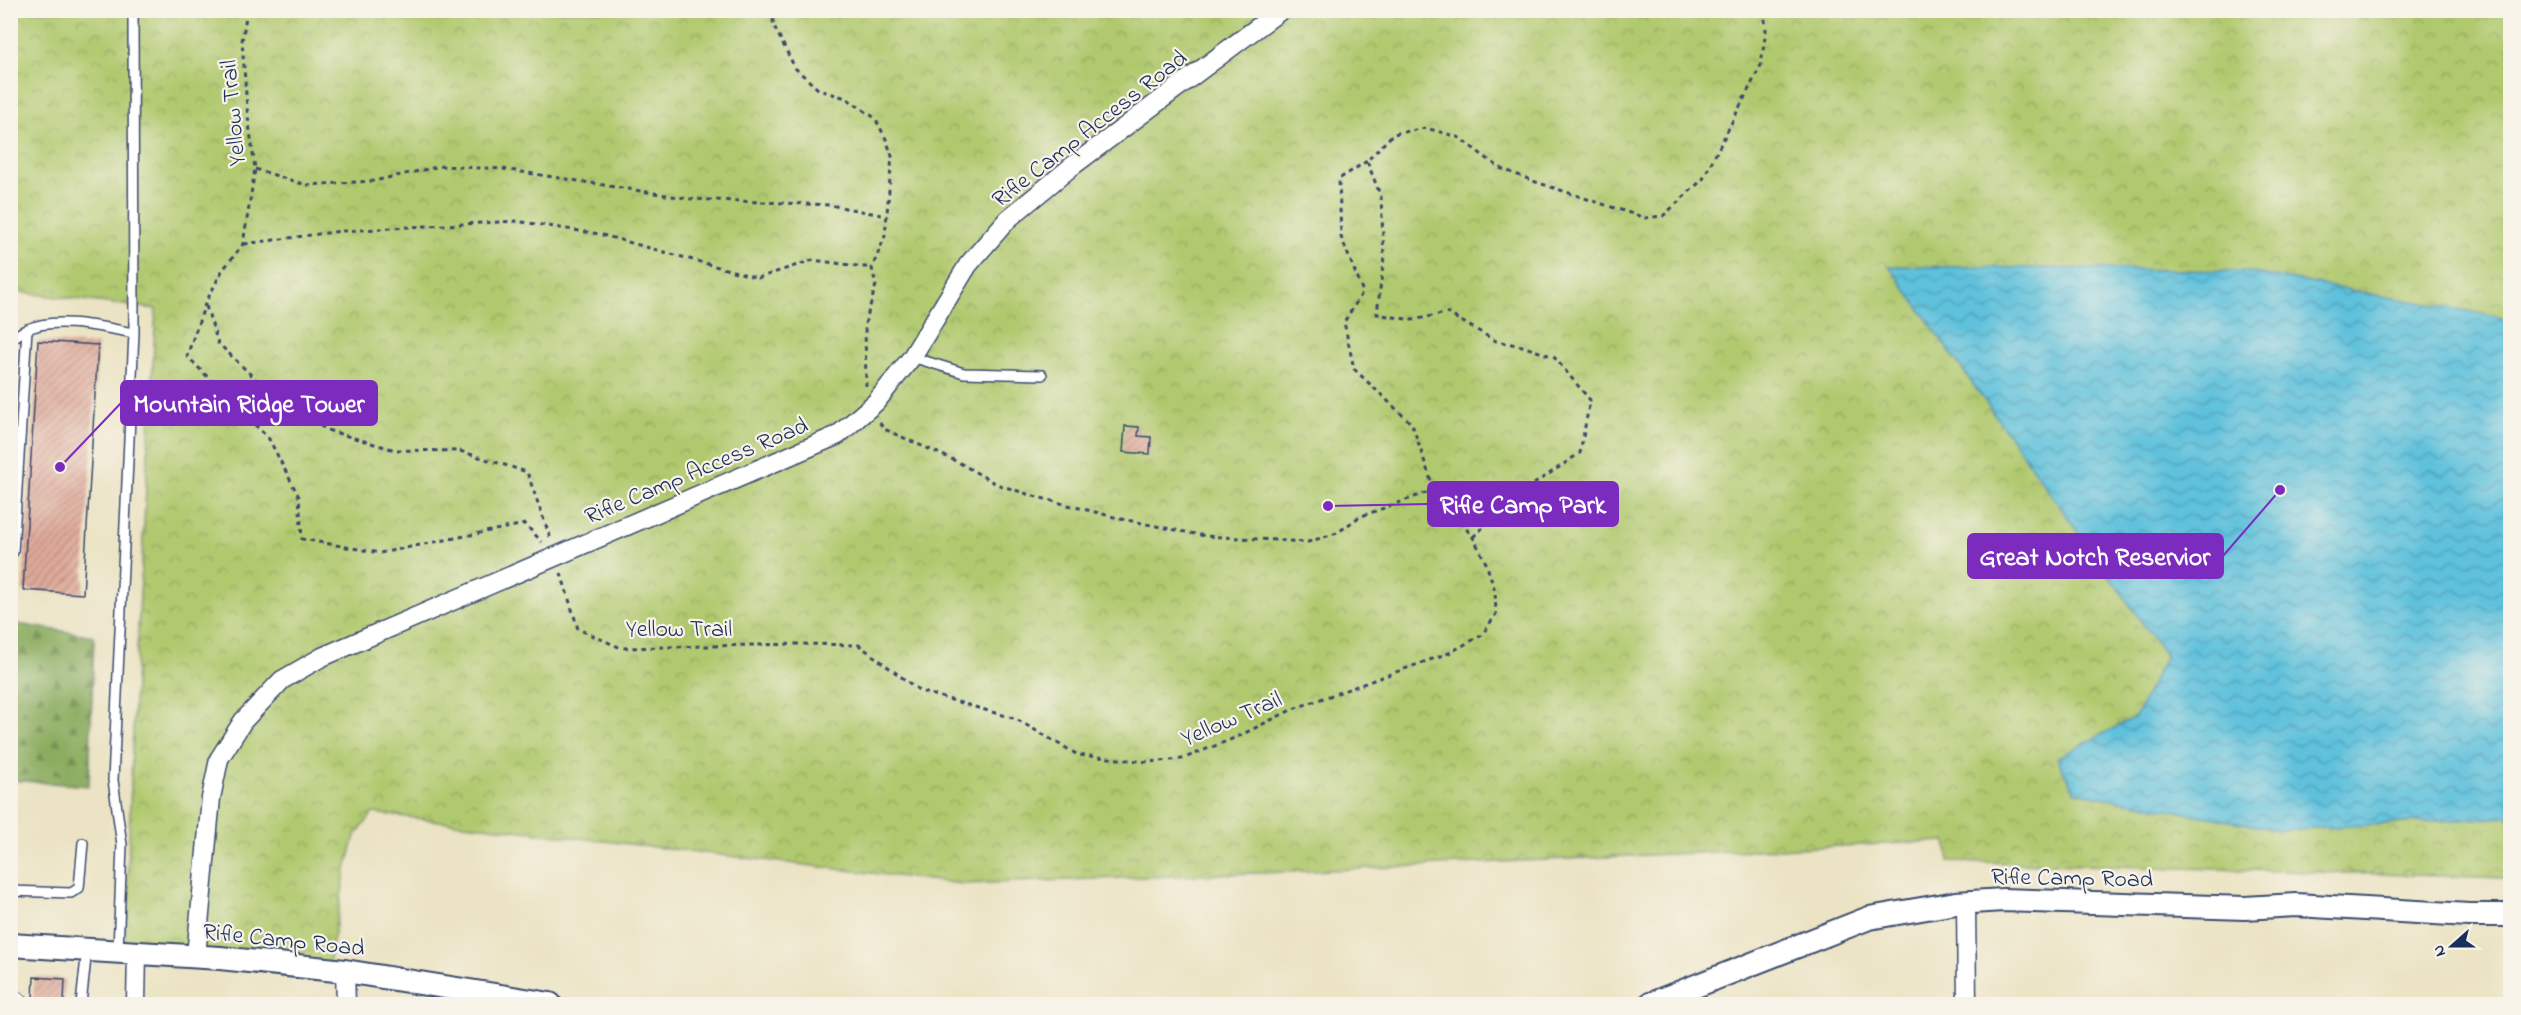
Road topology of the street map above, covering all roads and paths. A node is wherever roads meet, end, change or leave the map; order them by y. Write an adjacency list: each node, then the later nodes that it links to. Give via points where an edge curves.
1 (133, 10): 12 (lane)
2 (247, 10): 6 (path, Yellow Trail, via 242,41)
3 (1281, 10): 14 (street, Rifle Camp Access Road, via 1008,219 968,265)
4 (1764, 10): 5 (path, via 1766,30 1761,65 1703,179 1663,216 1645,218 1536,183 1500,168 1458,137 1426,128 1393,134)
5 (1367, 161): 16 (path, via 1340,178 1341,237 1363,292 1344,322 1354,369 1412,424); 18 (path, Yellow Trail, via 1381,197 1384,257 1377,314 1412,320 1447,313 1496,341 1554,357 1590,400 1580,453 1515,497 1473,537 1495,591 1496,614 1482,635 1449,653 1293,709 1182,759 1149,762 1078,755 1016,719 920,691 860,645 621,648 578,629)
6 (255, 169): 7 (path, via 306,185 374,181 441,166 503,169 691,199 830,205); 8 (path, Yellow Trail)
7 (888, 216)
8 (243, 244): 9 (path, via 341,231 516,221 599,234 758,278 813,260); 10 (path, Yellow Trail, via 222,271)
9 (872, 268)
10 (205, 304): 18 (path, via 218,343 274,397 327,430 395,450 460,451 527,471); 18 (path, Yellow Trail, via 187,356 269,439 299,497 302,539 380,553 525,524)
11 (27, 329): 12 (lane, via 79,324); 13 (lane); 17 (lane, via 13,552)
12 (134, 333): 25 (lane, via 113,780 122,845)
13 (10, 341)
14 (912, 357): 15 (lane, via 964,373); 18 (street, Rifle Camp Access Road, via 876,402 838,435)
15 (1042, 375)
16 (1434, 490)
17 (10, 551)
18 (556, 556): 26 (street, Rifle Camp Access Road, via 322,657 282,680 243,721 219,759 211,798)
19 (83, 843): 20 (lane, via 79,888 71,893)
20 (10, 891)
21 (1966, 902): 22 (street, Rifle Camp Road, via 2245,908 2296,905); 34 (street, Rifle Camp Road, via 1869,918); 35 (street)
22 (2511, 915)
23 (10, 945): 24 (street, Rifle Camp Road)
24 (87, 949): 25 (street, Rifle Camp Road); 30 (lane)
25 (128, 952): 26 (street, Rifle Camp Road); 31 (street)
26 (196, 956): 27 (street, Rifle Camp Road)
27 (345, 971): 32 (street); 33 (street, Rifle Camp Road)
28 (10, 991): 29 (lane)
29 (28, 1005)
30 (81, 1005)
31 (136, 1005)
32 (346, 1005)
33 (550, 1005)
34 (1650, 1005)
35 (1966, 1005)

